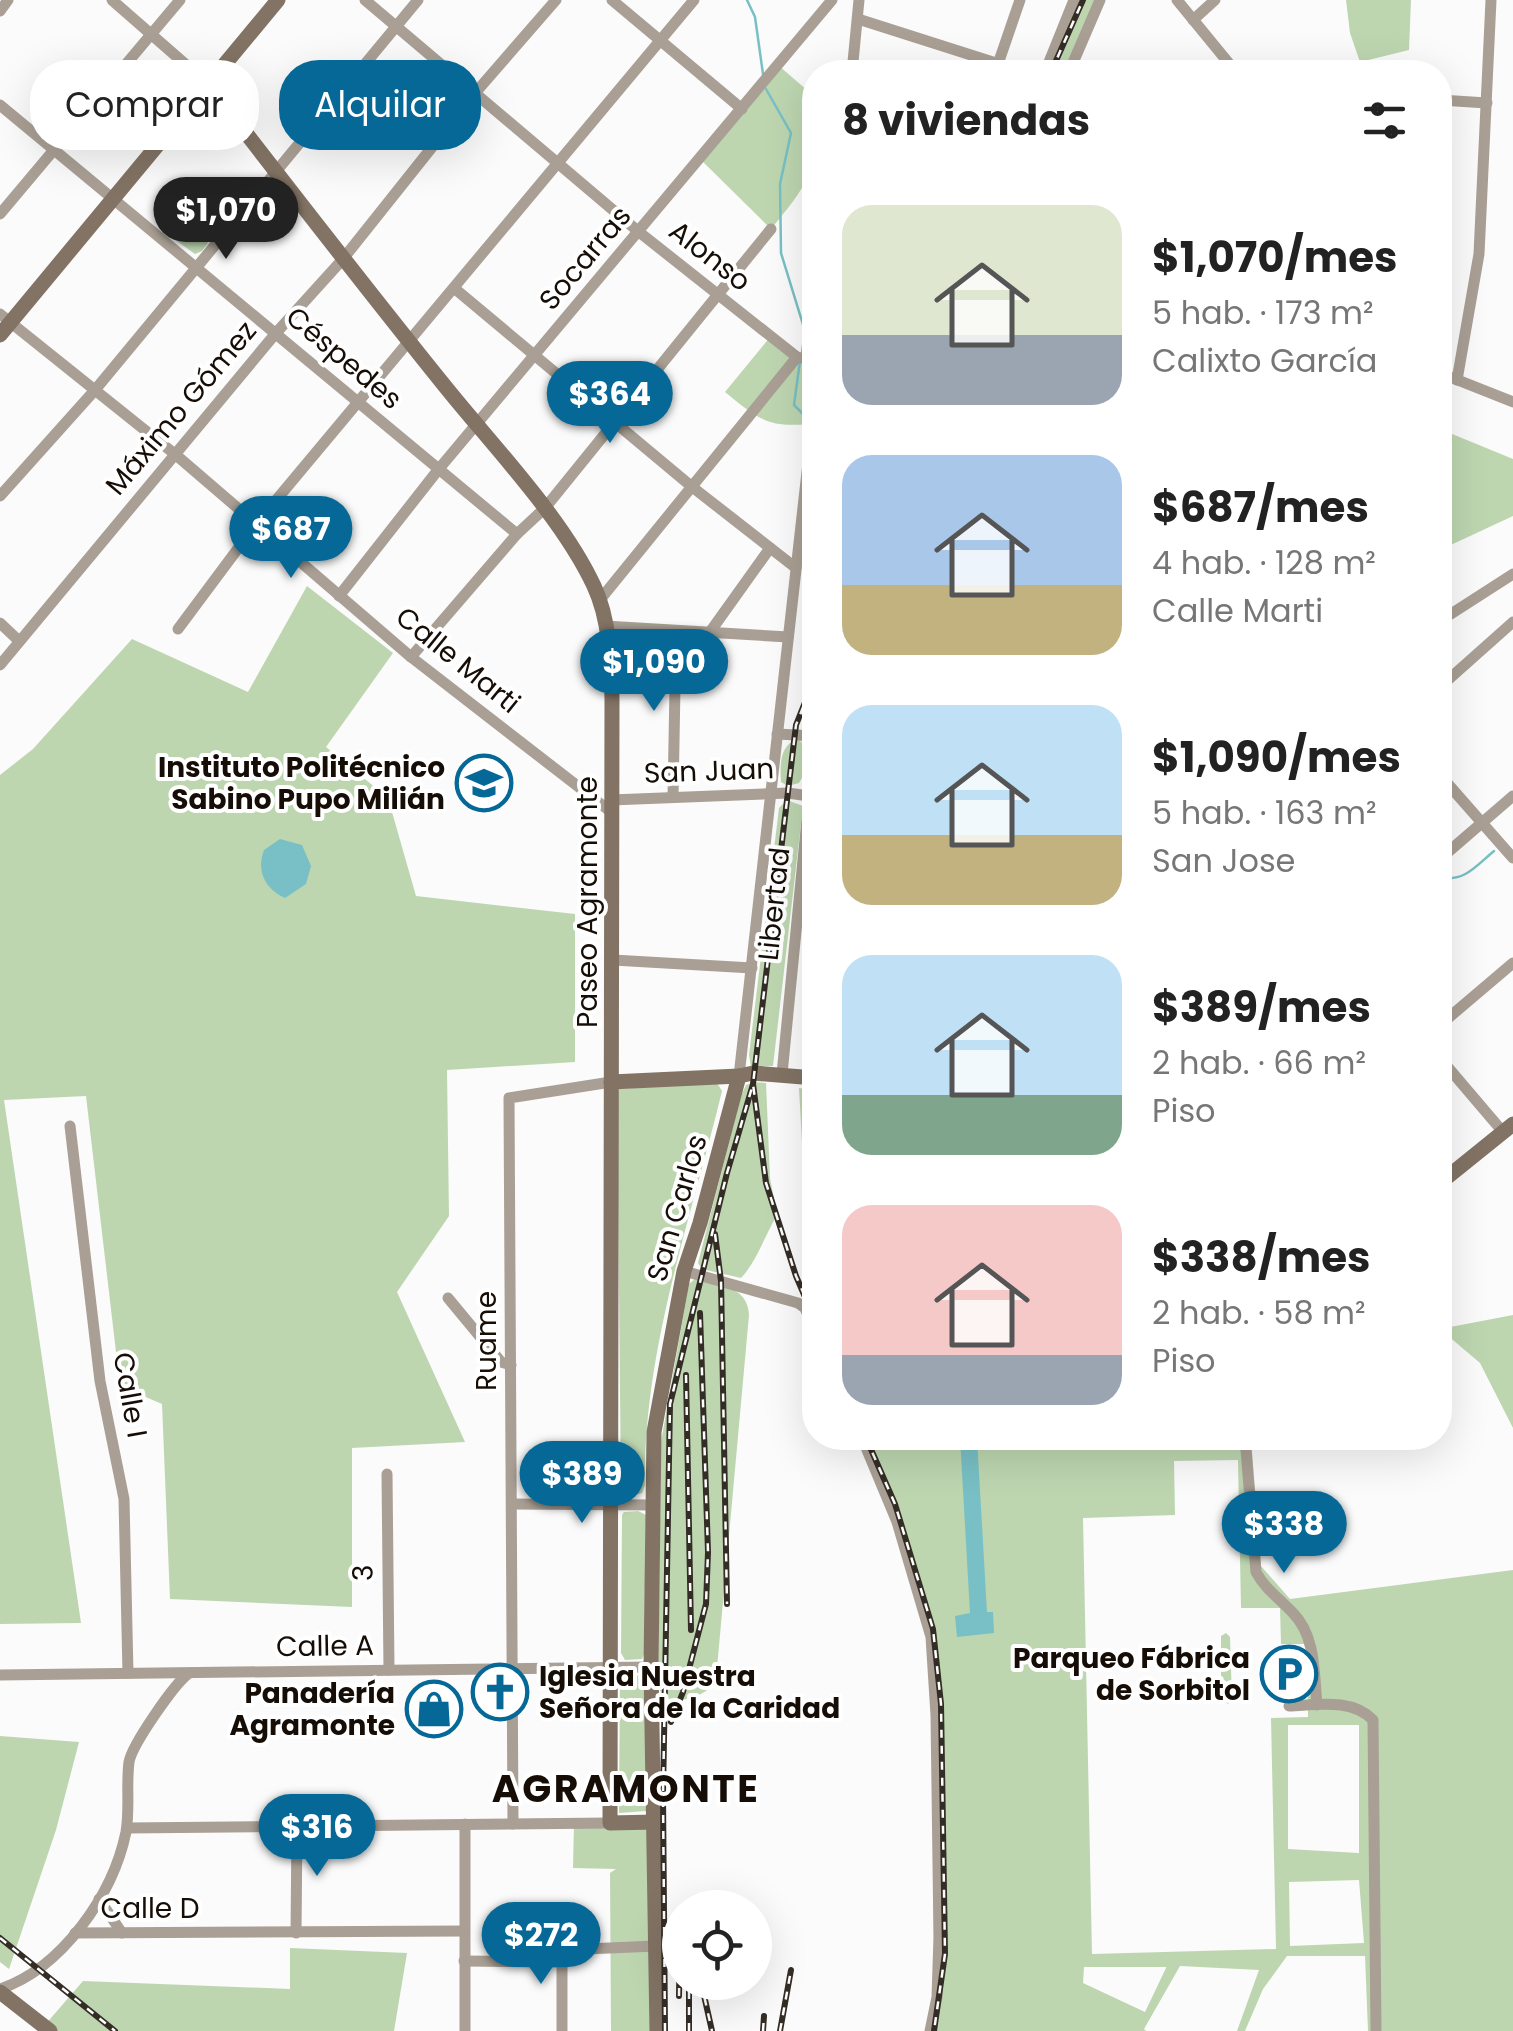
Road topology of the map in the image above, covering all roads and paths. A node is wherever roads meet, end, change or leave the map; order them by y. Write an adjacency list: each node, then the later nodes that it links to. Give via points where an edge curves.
1 (8, 0): 18 (street)
2 (112, 0): 22 (street, Paseo Agramonte)
3 (180, 0): 22 (street)
4 (278, 0): 26 (street)
5 (365, 0): 21 (street, Alonso)
6 (418, 0): 21 (street)
7 (556, 0): 35 (street, Máximo Gómez)
8 (612, 0): 23 (street)
9 (694, 0): 23 (street)
10 (832, 0): 40 (street, Socarras)
11 (860, 0): 19 (street)
12 (1020, 0): 31 (street)
13 (1074, 0): 32 (street)
14 (1100, 0): 33 (street)
15 (1177, 0): 20 (street)
16 (1214, 0): 20 (street)
17 (1491, 0): 38 (street)
18 (0, 10)
19 (858, 19): 24 (street); 28 (street)
20 (1193, 20): 34 (street)
21 (397, 26): 27 (street, Alonso); 46 (street)
22 (152, 34): 25 (street, Paseo Agramonte); 44 (street)
23 (661, 41): 40 (street); 45 (street)
24 (975, 57): 29 (street); 30 (street)
25 (181, 60)
26 (228, 60)
27 (438, 60)
28 (853, 60)
29 (974, 60)
30 (985, 60)
31 (999, 60)
32 (1050, 60)
33 (1074, 60)
34 (1226, 60)
35 (481, 86)
36 (481, 96): 45 (street, Alonso)
37 (1452, 101): 38 (street)
38 (1488, 104): 62 (street, via 1479,254)
39 (0, 105): 44 (street, Céspedes)
40 (742, 110): 50 (street, Socarras)
41 (259, 149): 46 (street, Paseo Agramonte)
42 (153, 150): 47 (street)
43 (430, 150): 51 (street, Máximo Gómez)
44 (55, 151): 47 (street, Céspedes); 48 (street)
45 (558, 163): 50 (street, Alonso); 53 (street)
46 (275, 170): 51 (street, Paseo Agramonte); 52 (street)
47 (114, 197): 52 (street, Céspedes); 55 (street)
48 (0, 214)
49 (771, 230): 54 (street)
50 (639, 232): 54 (street, Alonso); 58 (street, Socarras)
51 (343, 259): 56 (street, Máximo Gómez); 57 (street, Paseo Agramonte)
52 (196, 266): 56 (street, Céspedes); 63 (street)
53 (454, 288): 57 (street); 58 (street)
54 (720, 296): 59 (street, Alonso); 66 (street)
55 (3, 324): 63 (street, Calle Marti)
56 (276, 333): 64 (street, Céspedes); 68 (street, Máximo Gómez)
57 (409, 341): 64 (street); 67 (street, Paseo Agramonte)
58 (536, 356): 66 (street); 67 (street, Socarras)
59 (797, 356): 60 (street); 70 (street)
60 (802, 357)
61 (1452, 378): 62 (street)
62 (1457, 380): 65 (street)
63 (95, 390): 68 (street, Calle Marti); 71 (street)
64 (356, 402): 69 (street, Céspedes); 74 (street)
65 (1513, 402)
66 (616, 424): 70 (street); 72 (street)
67 (476, 425): 69 (street, Socarras); 72 (street, Paseo Agramonte)
68 (176, 456): 74 (street, Calle Marti); 89 (street, Máximo Gómez)
69 (438, 470): 75 (street, Céspedes); 79 (street, Socarras)
70 (691, 486): 76 (street); 80 (street)
71 (0, 496)
72 (545, 508): 75 (street); 80 (street, Paseo Agramonte)
73 (802, 516): 77 (street, San Carlos)
74 (256, 523): 79 (street, Calle Marti); 85 (street)
75 (518, 534): 90 (street)
76 (770, 548): 77 (street); 87 (street)
77 (796, 568): 88 (street, San Carlos)
78 (1512, 578): 81 (street)
79 (339, 596): 90 (street, Calle Marti)
80 (599, 601): 84 (street, Paseo Agramonte)
81 (1452, 614)
82 (1513, 622): 92 (street)
83 (0, 623): 89 (street)
84 (605, 626): 86 (street); 100 (street, Paseo Agramonte)
85 (178, 629)
86 (676, 632): 87 (street); 99 (street)
87 (710, 632): 88 (street)
88 (788, 637): 93 (street, San Carlos)
89 (18, 640): 91 (street, Máximo Gómez)
90 (411, 656): 100 (street, Calle Marti)
91 (0, 664)
92 (1452, 676)
93 (778, 734): 94 (street); 97 (street, San Carlos)
94 (802, 736)
95 (1452, 789): 101 (street)
96 (802, 791): 97 (street, San Juan)
97 (771, 793): 99 (street, San Juan); 109 (street, San Carlos)
98 (1513, 796): 101 (street)
99 (673, 797): 100 (street, San Juan)
100 (611, 806): 107 (street, Paseo Agramonte)
101 (1482, 823): 102 (street); 103 (street)
102 (1452, 849)
103 (1513, 858)
104 (802, 870): 105 (street, Libertad)
105 (799, 897): 106 (street); 112 (street, Libertad)
106 (802, 897)
107 (613, 960): 109 (street); 115 (street, Paseo Agramonte)
108 (1513, 962): 110 (street)
109 (752, 968): 113 (street, San Carlos)
110 (1452, 1015)
111 (1452, 1070): 117 (street)
112 (782, 1074): 113 (street); 114 (street)
113 (739, 1076): 115 (street); 119 (street, San Carlos)
114 (802, 1076)
115 (612, 1082): 122 (street, Ruame, via 509,1098); 128 (street, Paseo Agramonte)
116 (70, 1126): 133 (street, Calle I, via 100,1381 124,1499)
117 (1508, 1128): 118 (street)
118 (1452, 1173)
119 (684, 1270): 121 (street); 127 (street, San Carlos, via 654,1432)
120 (448, 1298): 122 (street, via 501,1362)
121 (802, 1306)
122 (511, 1365): 126 (street, Ruame)
123 (867, 1450): 159 (street, via 932,1637 940,1937)
124 (1246, 1450): 138 (street, via 1256,1572 1306,1631)
125 (387, 1474): 132 (street, 3)
126 (512, 1504): 128 (street); 131 (street, Ruame)
127 (653, 1505): 128 (street); 129 (street, San Carlos)
128 (612, 1506): 130 (street, Paseo Agramonte)
129 (651, 1667): 130 (street, Calle A); 141 (street, San Carlos)
130 (611, 1668): 131 (street, Calle A); 140 (street, Paseo Agramonte)
131 (512, 1669): 132 (street, Calle A); 143 (street, Ruame)
132 (389, 1670): 135 (street, Calle A)
133 (128, 1673): 134 (street, Calle A); 136 (street, Calle A)
134 (154, 1673): 135 (street, Calle A); 137 (street)
135 (189, 1673): 137 (street)
136 (0, 1675)
137 (169, 1697): 145 (street, via 131,1754)
138 (1317, 1705): 139 (street); 160 (street, via 1355,1707 1372,1720)
139 (1289, 1706)
140 (610, 1822): 141 (street); 143 (street)
141 (656, 1822): 151 (street, San Carlos)
142 (464, 1824): 143 (street); 144 (street); 147 (street)
143 (514, 1824)
144 (297, 1826): 145 (street); 150 (street)
145 (127, 1828): 146 (street)
146 (98, 1898): 148 (street); 149 (street)
147 (464, 1931): 150 (street, Calle D); 153 (street)
148 (75, 1933): 149 (street, Calle D); 154 (street, via 40,1970)
149 (122, 1933): 150 (street, Calle D)
150 (296, 1933)
151 (656, 1946): 152 (street); 158 (street, San Carlos)
152 (562, 1956): 153 (street); 157 (street)
153 (464, 1960): 156 (street)
154 (0, 1991): 155 (street)
155 (50, 2031)
156 (465, 2031)
157 (562, 2031)
158 (658, 2031)
159 (930, 2031)
160 (1376, 2031)

